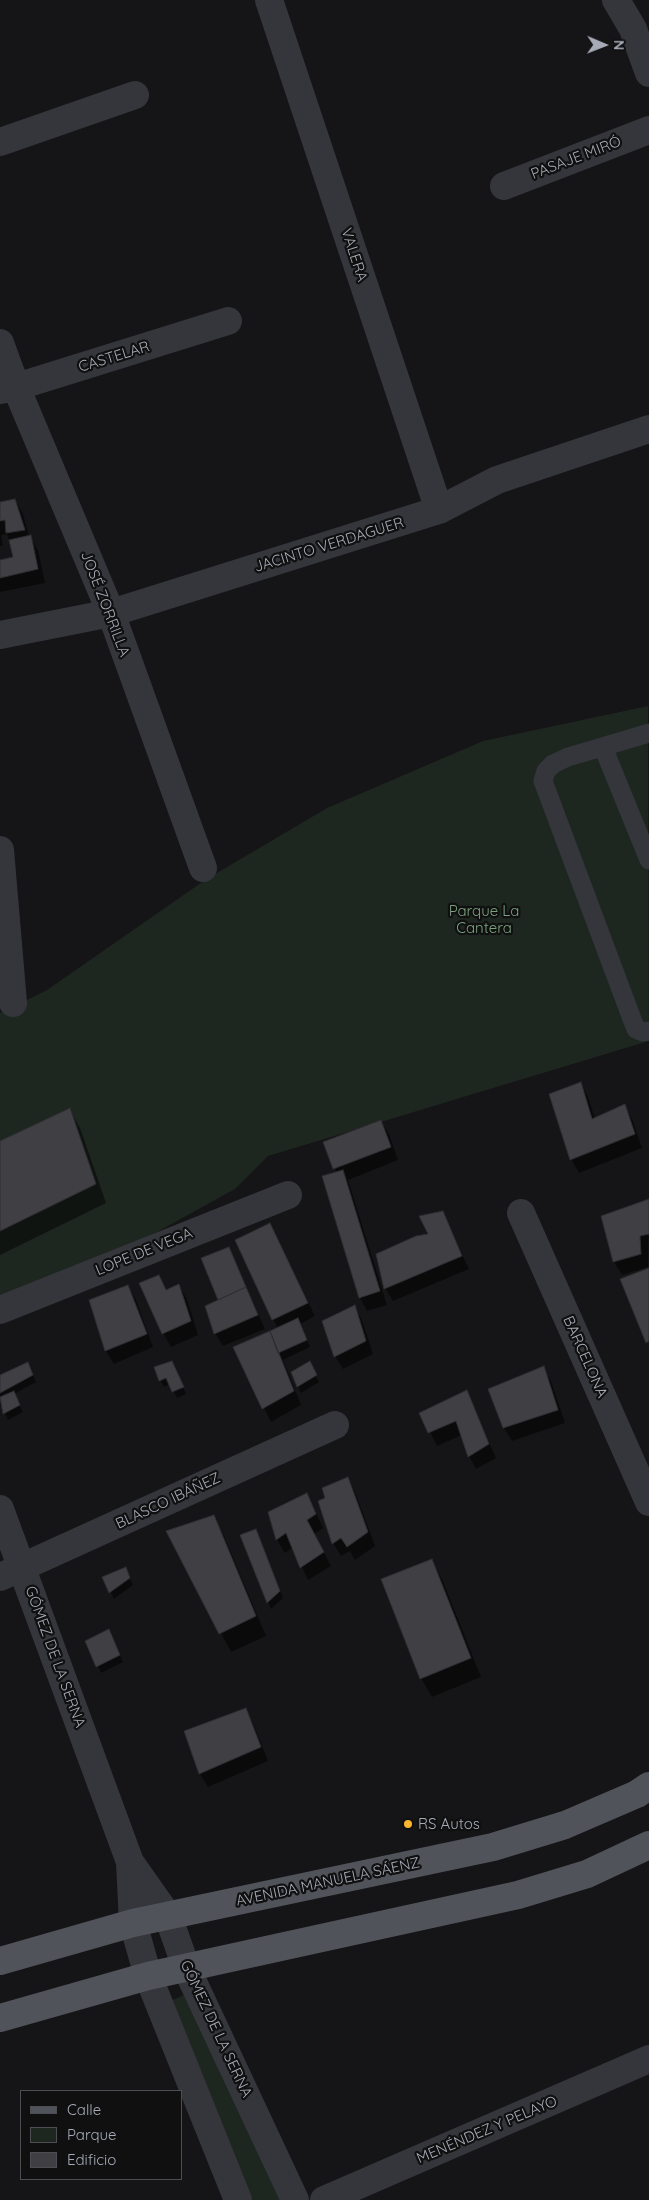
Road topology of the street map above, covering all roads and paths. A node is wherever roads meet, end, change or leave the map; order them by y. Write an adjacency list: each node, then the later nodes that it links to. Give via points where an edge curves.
1 (269, 0): 12 (street, VALERA)
2 (616, 0): 3 (street, via 633,29)
3 (649, 73)
4 (136, 94): 6 (street)
5 (649, 130): 7 (street, PASAJE MIRÓ)
6 (0, 142)
7 (504, 186)
8 (228, 321): 10 (street, CASTELAR)
9 (0, 343): 10 (street, JOSÉ ZORRILLA)
10 (8, 389): 13 (street, JOSÉ ZORRILLA)
11 (649, 429): 12 (street, JACINTO VERDAGUER, via 497,480)
12 (439, 510): 13 (street, JACINTO VERDAGUER)
13 (110, 613): 14 (street, JACINTO VERDAGUER); 19 (street, JOSÉ ZORRILLA)
14 (0, 635)
15 (649, 733): 16 (lane)
16 (603, 747): 18 (lane); 21 (lane, via 553,764 542,781 632,1019 636,1028)
17 (0, 850): 20 (street)
18 (649, 860)
19 (203, 868)
20 (13, 1003)
21 (649, 1031)
22 (288, 1195): 24 (street, LOPE DE VEGA)
23 (521, 1213): 26 (street, BARCELONA)
24 (0, 1310)
25 (335, 1425): 28 (street, BLASCO IBÁÑEZ)
26 (649, 1502)
27 (0, 1509): 28 (street, GÓMEZ DE LA SERNA)
28 (11, 1572): 31 (street, GÓMEZ DE LA SERNA)
29 (649, 1786): 32 (main road, AVENIDA MANUELA SÁENZ, via 565,1825 493,1848)
30 (649, 1845): 35 (main road, via 586,1874 518,1895)
31 (130, 1862): 32 (street, GÓMEZ DE LA SERNA); 33 (street, GÓMEZ DE LA SERNA)
32 (168, 1916): 33 (main road, AVENIDA MANUELA SÁENZ); 35 (street, GÓMEZ DE LA SERNA)
33 (133, 1923): 34 (main road, AVENIDA MANUELA SÁENZ); 36 (street, GÓMEZ DE LA SERNA)
34 (0, 1961)
35 (186, 1967): 36 (main road); 40 (street, GÓMEZ DE LA SERNA)
36 (148, 1976): 37 (main road); 39 (street, GÓMEZ DE LA SERNA)
37 (0, 2018)
38 (649, 2059): 41 (street, MENÉNDEZ Y PELAYO)
39 (238, 2200)
40 (295, 2200)
41 (324, 2200)

